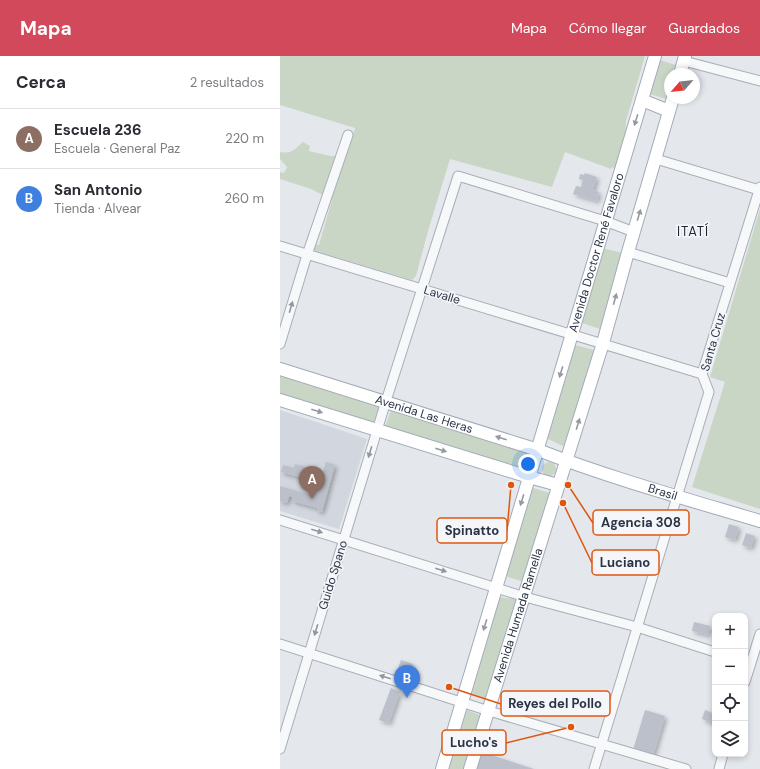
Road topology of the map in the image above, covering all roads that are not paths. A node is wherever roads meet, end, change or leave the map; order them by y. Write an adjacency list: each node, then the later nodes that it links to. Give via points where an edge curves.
1 (655, 56): 5 (main road, Avenida Doctor René Favaloro)
2 (684, 58): 3 (main road); 4 (street)
3 (682, 68)
4 (760, 80)
5 (642, 100): 7 (main road); 11 (main road, Avenida Doctor René Favaloro, one-way to 11)
6 (671, 104): 7 (main road)
7 (669, 111): 9 (main road)
8 (348, 135): 15 (street)
9 (656, 159): 10 (street); 12 (main road, one-way to 9)
10 (760, 189): 16 (street, Santa Cruz)
11 (605, 221): 12 (street); 17 (street, Guido Spano, via 458,176); 18 (main road, Avenida Doctor René Favaloro)
12 (634, 232): 14 (main road)
13 (280, 246): 15 (street, Lavalle)
14 (628, 252): 16 (street); 19 (main road, one-way to 14)
15 (307, 254): 17 (street, Lavalle); 20 (street, one-way to 15)
16 (730, 283): 22 (street, Santa Cruz)
17 (422, 289): 18 (street, Lavalle); 24 (street, Guido Spano)
18 (572, 334): 19 (street, Lavalle); 26 (main road, Avenida Doctor René Favaloro, one-way to 26)
19 (603, 343): 22 (street, Lavalle); 27 (main road, one-way to 19)
20 (280, 344)
21 (280, 369): 24 (main road, Avenida Las Heras)
22 (702, 374): 30 (street, Santa Cruz, via 709,392)
23 (280, 400): 25 (main road, one-way to 25)
24 (386, 402): 25 (street, Guido Spano); 26 (main road, Avenida Las Heras, one-way to 24)
25 (377, 430): 28 (main road, one-way to 28); 33 (street, Guido Spano, one-way to 33)
26 (538, 450): 27 (main road, Avenida Las Heras); 28 (main road)
27 (567, 461): 29 (main road, Avenida Humada Ramella); 30 (main road, Brasil)
28 (529, 477): 29 (main road); 34 (main road, one-way to 34)
29 (558, 485): 35 (main road, Avenida Humada Ramella)
30 (678, 496): 32 (main road, Brasil); 36 (street, Santa Cruz)
31 (280, 520): 33 (street, one-way to 33)
32 (760, 521)
33 (344, 540): 34 (street, one-way to 34); 40 (street, Guido Spano, one-way to 40)
34 (496, 587): 35 (street); 43 (main road, one-way to 43)
35 (525, 597): 36 (street); 44 (main road, Avenida Humada Ramella)
36 (637, 627): 39 (street); 45 (street, Santa Cruz)
37 (760, 634): 41 (street)
38 (280, 644): 40 (street)
39 (712, 651)
40 (309, 652): 43 (street, one-way to 40); 46 (street, Guido Spano)
41 (748, 663): 42 (street)
42 (760, 667)
43 (462, 702): 44 (street); 48 (main road)
44 (489, 711): 45 (street); 49 (main road, Avenida Humada Ramella)
45 (602, 743): 50 (street, Santa Cruz); 51 (street)
46 (280, 749)
47 (722, 757): 52 (street)
48 (442, 769)
49 (470, 769)
50 (594, 769)
51 (686, 769)
52 (719, 769)

